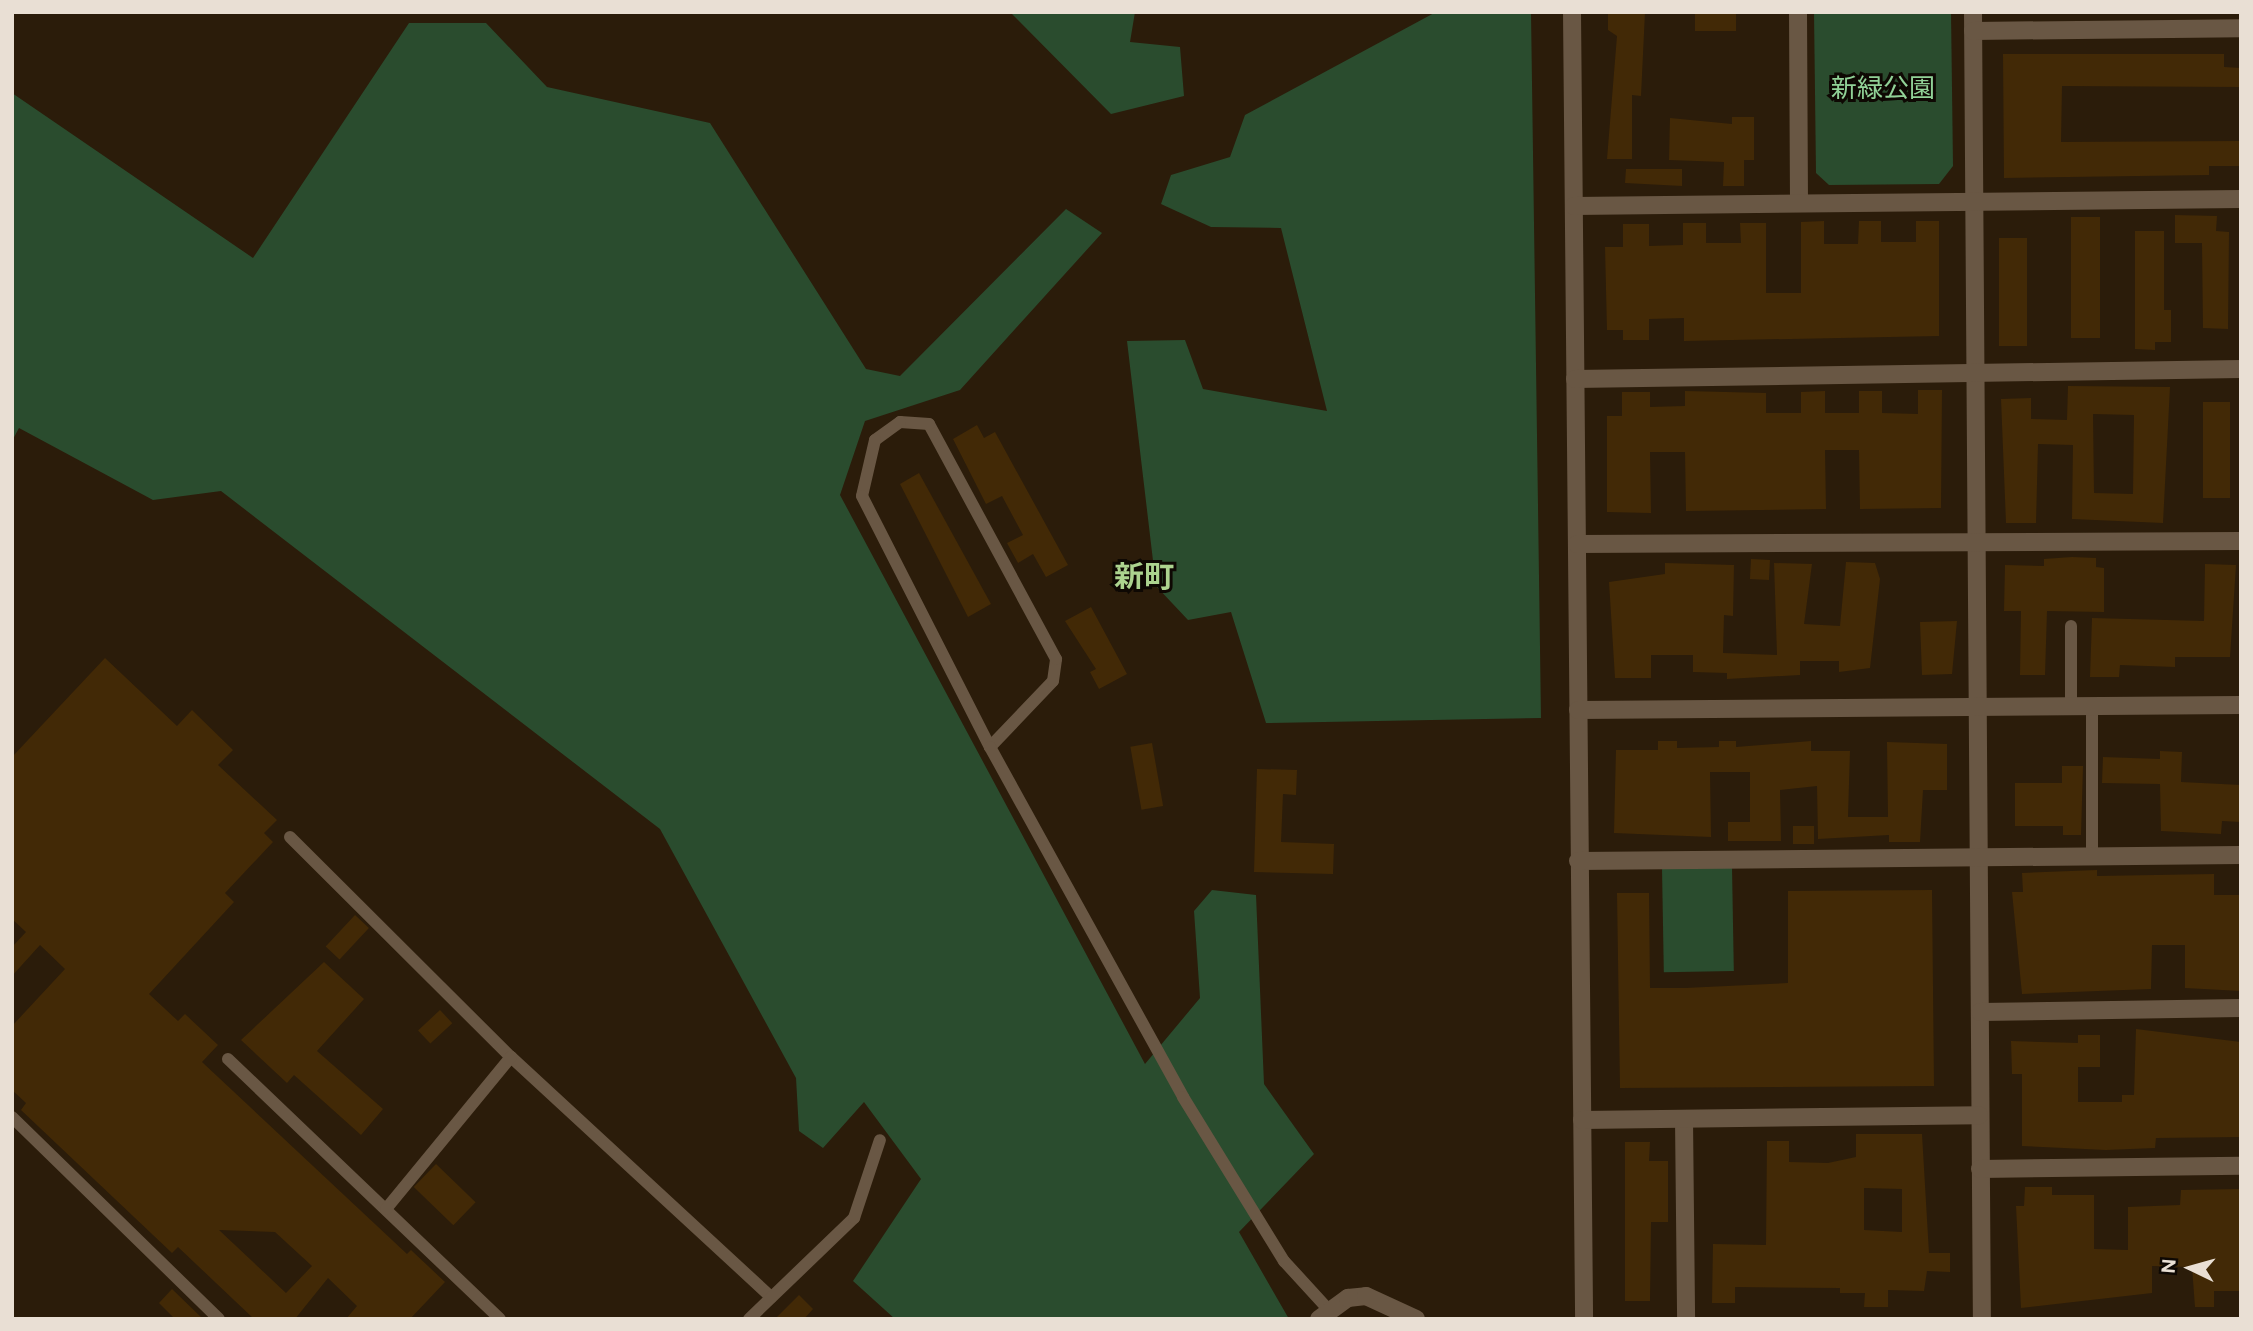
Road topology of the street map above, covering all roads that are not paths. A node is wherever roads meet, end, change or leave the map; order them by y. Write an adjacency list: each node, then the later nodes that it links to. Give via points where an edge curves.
1 (1572, 12): 9 (street)
2 (1798, 12): 8 (street)
3 (1973, 12): 5 (street)
4 (2241, 28): 5 (street)
5 (1973, 31): 7 (street)
6 (2241, 199): 7 (street)
7 (1973, 202): 8 (street); 11 (street)
8 (1799, 204): 9 (street)
9 (1574, 206): 12 (street)
10 (2241, 369): 11 (street)
11 (1974, 373): 12 (street); 13 (street)
12 (1575, 379): 15 (street)
13 (1976, 541): 14 (street); 15 (street); 20 (street)
14 (2241, 541)
15 (1577, 544): 21 (street)
16 (2071, 626): 18 (lane)
17 (2241, 705): 19 (street)
18 (2071, 706): 19 (street); 20 (street)
19 (2092, 706): 25 (lane)
20 (1978, 707): 21 (street); 24 (street)
21 (1578, 710): 27 (street)
22 (990, 747): 22 (lane, via 862,496 875,440 900,422 929,424 1056,659 1053,681); 41 (lane, via 1183,1097 1284,1261)
23 (290, 837): 30 (lane)
24 (1978, 855): 25 (street); 27 (street); 29 (street)
25 (2092, 855): 26 (street)
26 (2241, 855)
27 (1578, 861): 35 (street)
28 (2241, 1008): 29 (street)
29 (1980, 1013): 32 (street)
30 (511, 1057): 39 (lane); 40 (lane)
31 (228, 1059): 39 (lane)
32 (1979, 1115): 34 (street); 38 (street)
33 (12, 1117): 42 (lane)
34 (1684, 1119): 35 (street); 47 (street)
35 (1582, 1120): 46 (street)
36 (880, 1140): 40 (lane, via 853,1219)
37 (2241, 1166): 38 (street)
38 (1980, 1169): 48 (street)
39 (386, 1209): 43 (lane)
40 (771, 1297): 44 (lane)
41 (1323, 1313): 45 (street, via 1366,1296)
42 (219, 1319)
43 (500, 1319)
44 (749, 1319)
45 (1416, 1319)
46 (1584, 1319)
47 (1686, 1319)
48 (1982, 1319)

